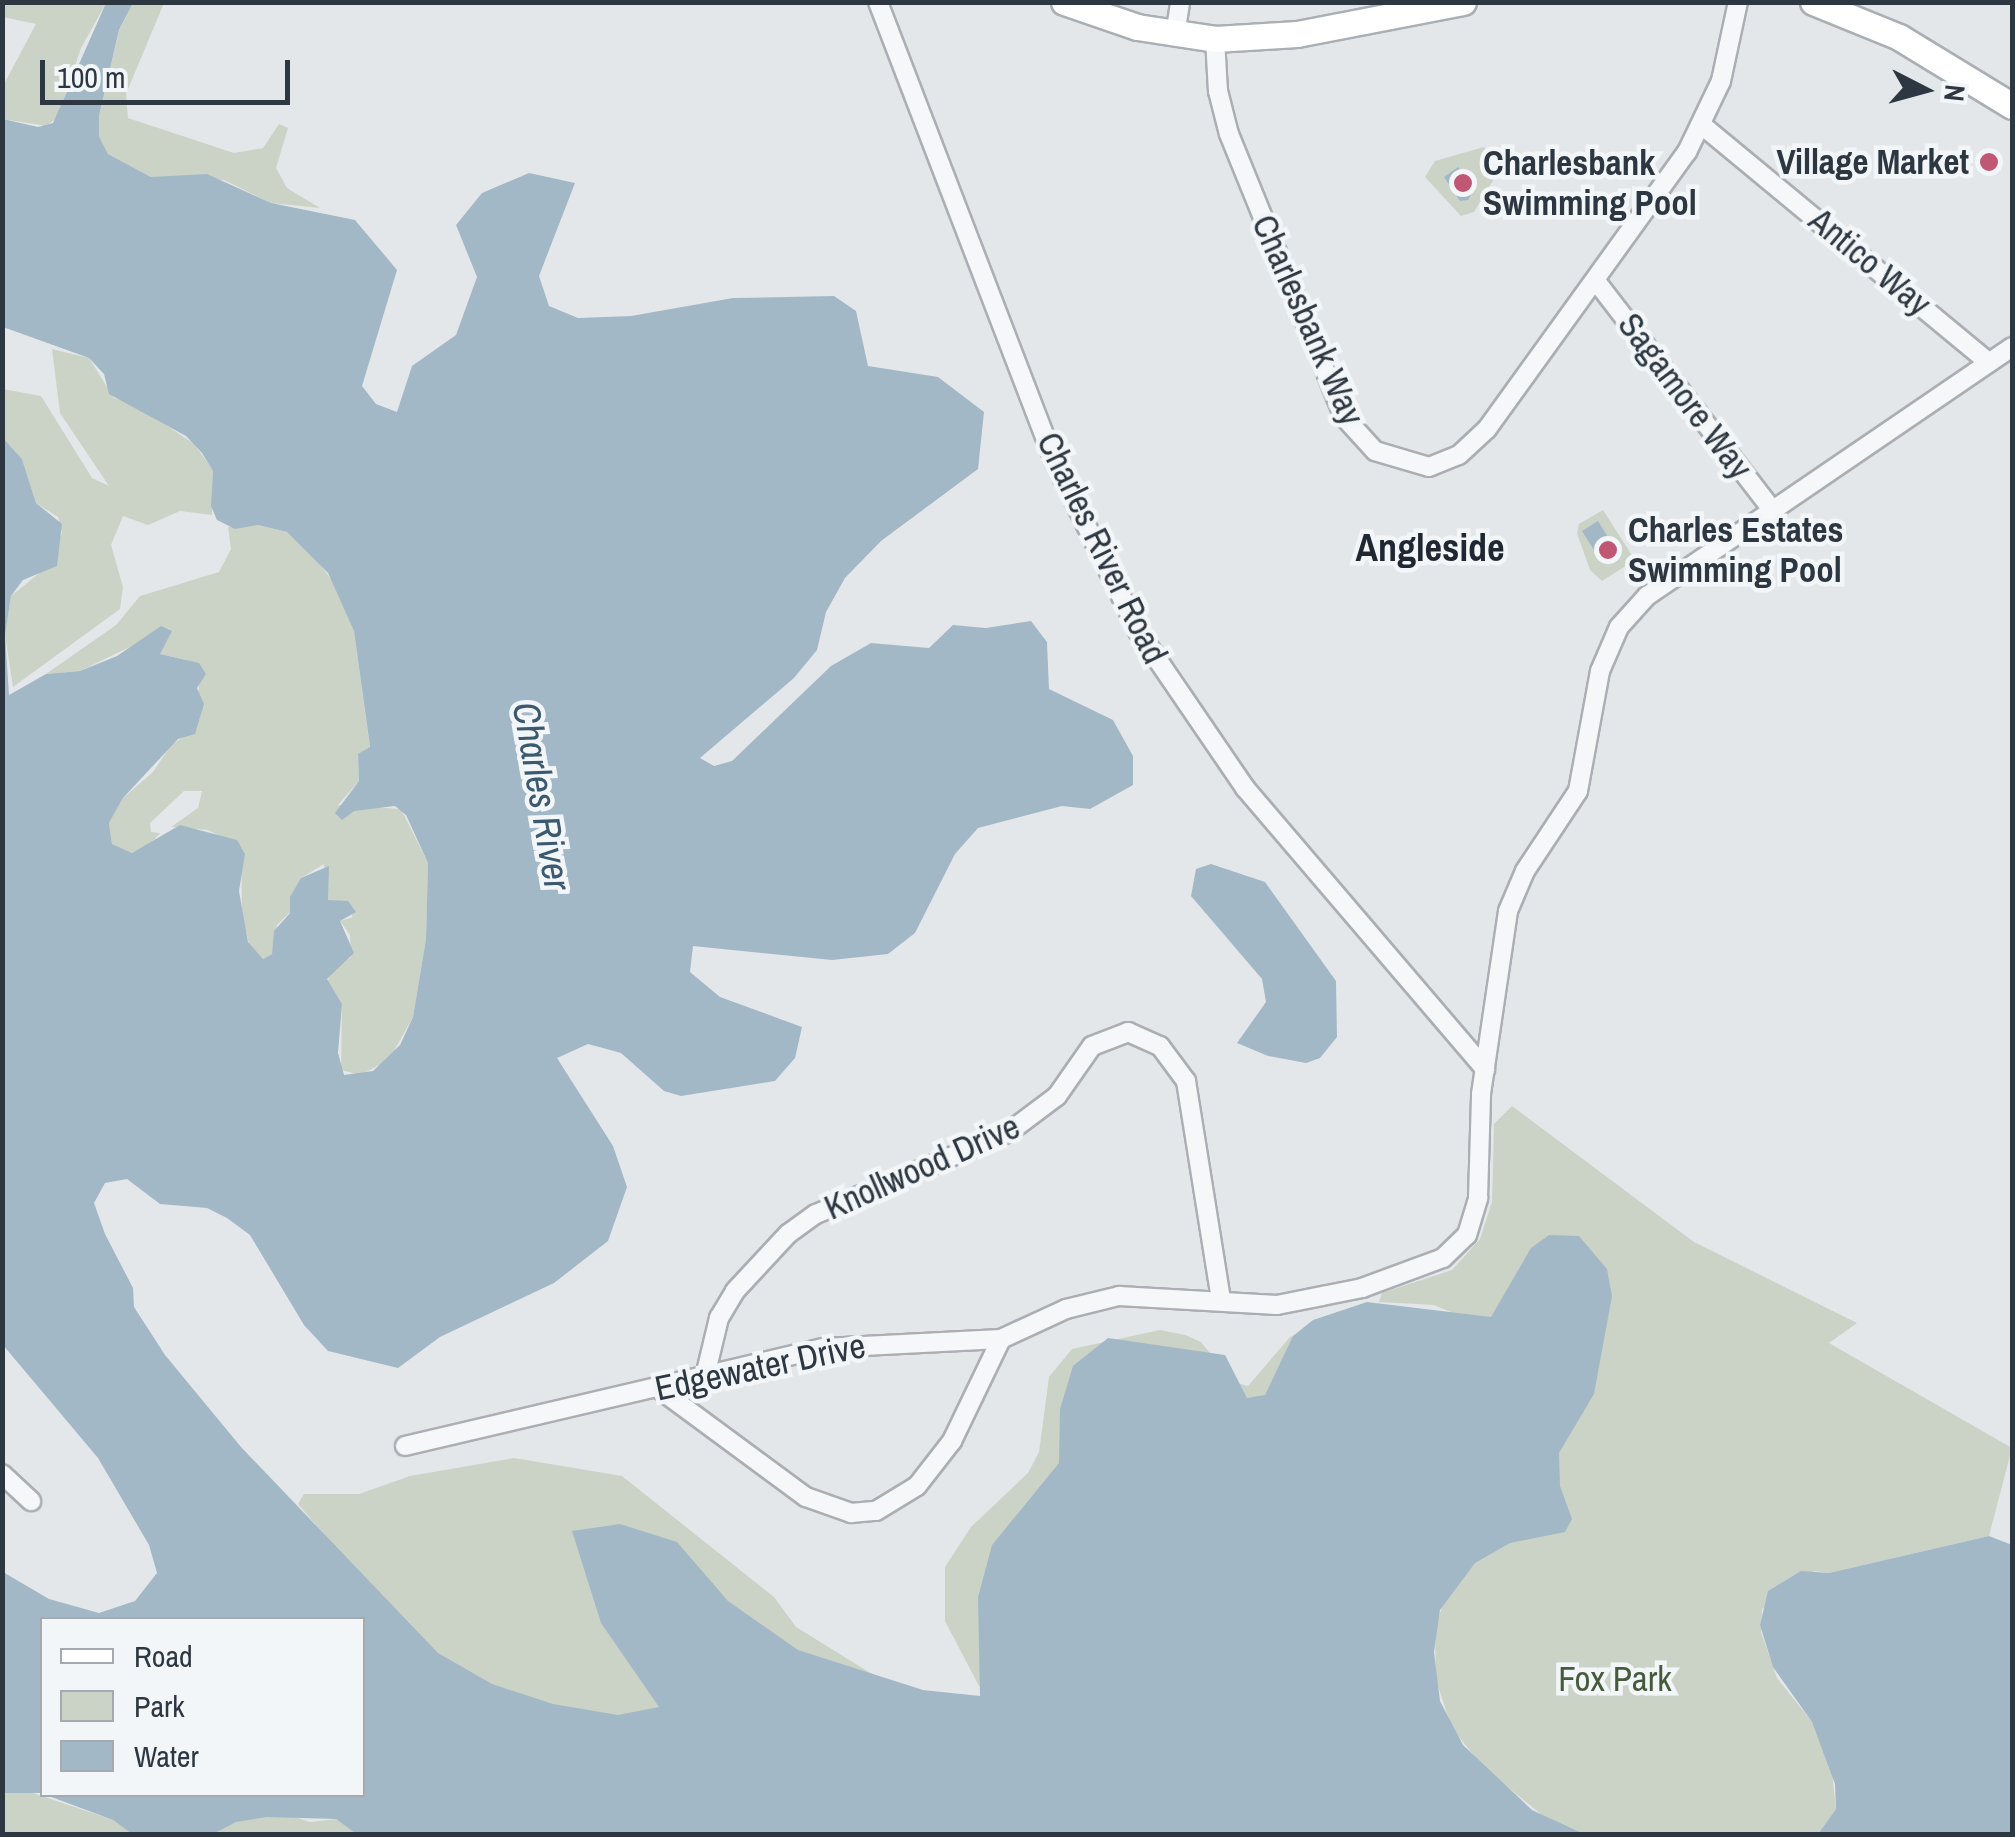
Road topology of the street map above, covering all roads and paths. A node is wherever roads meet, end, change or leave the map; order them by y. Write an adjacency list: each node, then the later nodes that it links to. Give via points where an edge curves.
1 (878, 2): 16 (street, Charles River Road, via 1055,462 1121,601 1191,716 1245,788)
2 (1064, 2): 8 (main road)
3 (1180, 2): 8 (street)
4 (1463, 2): 9 (main road, via 1297,34)
5 (1738, 2): 11 (street, Charlesbank Way, via 1721,81)
6 (1814, 2): 7 (main road)
7 (1841, 6): 10 (main road)
8 (1176, 35): 9 (main road)
9 (1215, 39): 12 (street, Charlesbank Way, via 1229,134 1332,392 1375,452 1421,467 1459,455 1488,429)
10 (2012, 106)
11 (1702, 126): 12 (street, Charlesbank Way); 14 (street, Antico Way)
12 (1596, 281): 15 (street, Sagamore Way)
13 (2012, 347): 14 (street, Edgewater Drive)
14 (1989, 362): 15 (street, Edgewater Drive)
15 (1772, 511): 16 (street, Edgewater Drive, via 1647,596 1607,649 1578,791 1508,911)
16 (1485, 1069): 17 (street, Edgewater Drive, via 1478,1198 1467,1236 1456,1248 1362,1288 1277,1306)
17 (1221, 1300): 18 (street, Edgewater Drive, via 1119,1296 1066,1309); 19 (street, Knollwood Drive, via 1186,1081 1160,1046 1128,1032 1092,1046 1057,1096 1009,1132 816,1214 788,1234 735,1291 719,1318)
18 (1001, 1340): 19 (street, Edgewater Drive, via 859,1344); 20 (street, via 952,1441 918,1486 876,1511 851,1513 806,1498)
19 (706, 1372): 20 (street, Edgewater Drive)
20 (658, 1388): 21 (street, Edgewater Drive)
21 (406, 1446)
22 (2, 1474): 23 (street)
23 (31, 1501)

